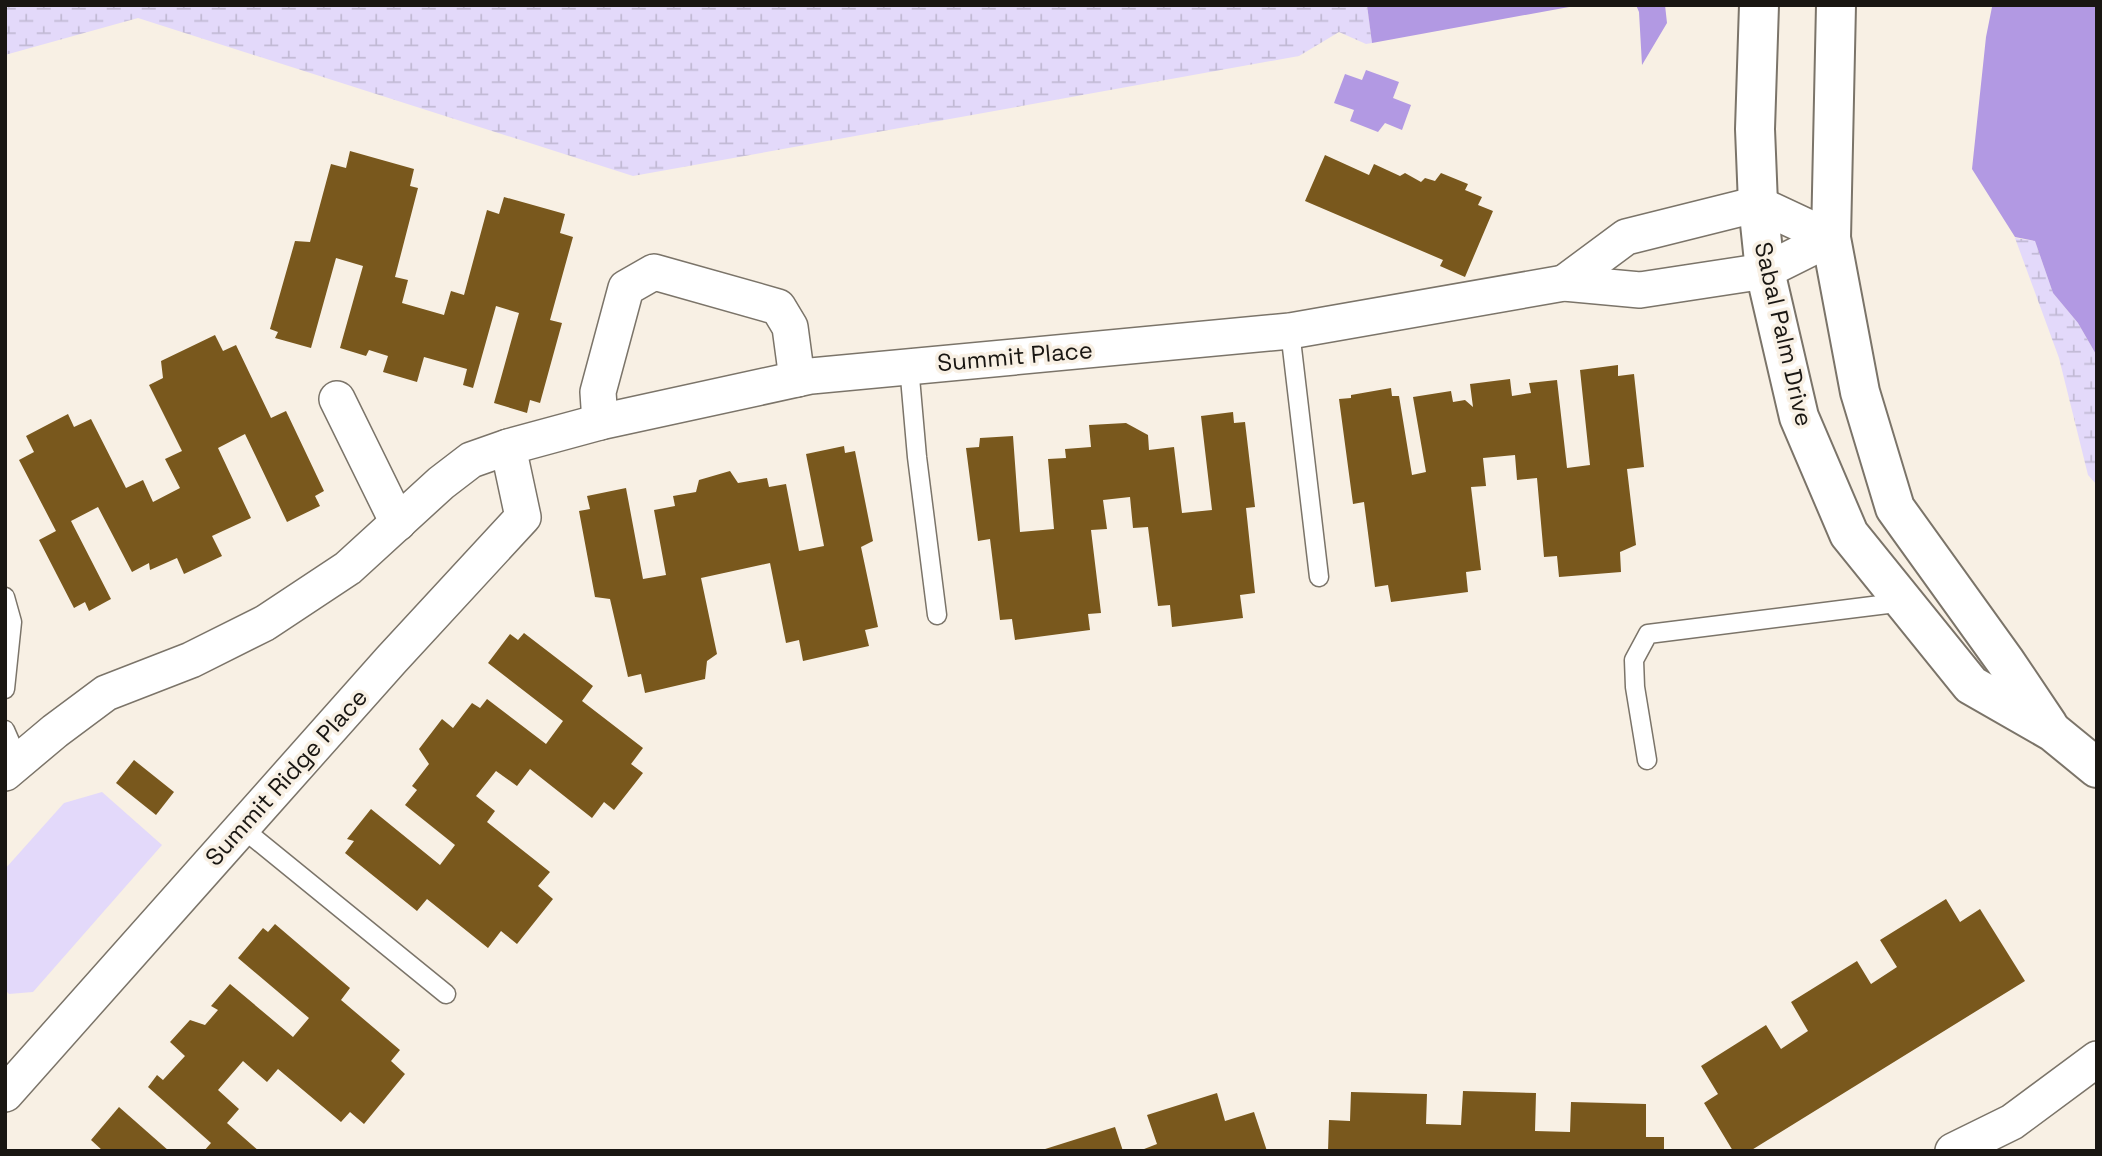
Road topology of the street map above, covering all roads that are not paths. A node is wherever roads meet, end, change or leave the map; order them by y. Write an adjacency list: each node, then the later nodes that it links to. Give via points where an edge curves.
1 (1759, 5): 3 (street, Sabal Palm Drive)
2 (1836, 5): 4 (street, Sabal Palm Drive)
3 (1758, 204): 4 (street); 5 (street, Sabal Palm Drive); 6 (street, Summit Place, via 1626,237)
4 (1830, 238): 5 (street, Summit Place); 20 (street, Sabal Palm Drive, via 1860,392 1895,508)
5 (1765, 271): 6 (street, Summit Place, via 1640,290); 16 (street, Sabal Palm Drive, via 1799,417 1849,534)
6 (1564, 283): 7 (street, Summit Place)
7 (1290, 331): 8 (street, Summit Place); 14 (lane)
8 (909, 366): 9 (street, Summit Place); 17 (lane)
9 (797, 379): 11 (street, Summit Place); 11 (street, via 790,327 778,307 654,272 626,288 598,392)
10 (337, 398): 13 (street)
11 (600, 422): 12 (street, Summit Place)
12 (508, 447): 13 (street, Summit Place, via 471,460); 24 (street, Summit Ridge Place, via 523,517)
13 (398, 523): 22 (street, via 348,568 265,623 191,660 106,693)
14 (1319, 576)
15 (5, 597): 18 (lane, via 12,622)
16 (1904, 602): 20 (street, Sabal Palm Drive, via 1972,685); 21 (lane, via 1648,634 1634,660)
17 (937, 614)
18 (5, 690)
19 (5, 730): 22 (lane)
20 (2053, 733): 23 (street, Sabal Palm Drive)
21 (1647, 760)
22 (12, 767)
23 (2097, 768)
24 (242, 828): 25 (lane); 27 (street, Summit Ridge Place)
25 (446, 994)
26 (2097, 1059): 28 (street, via 2012,1122)
27 (5, 1094)
28 (1952, 1151)

